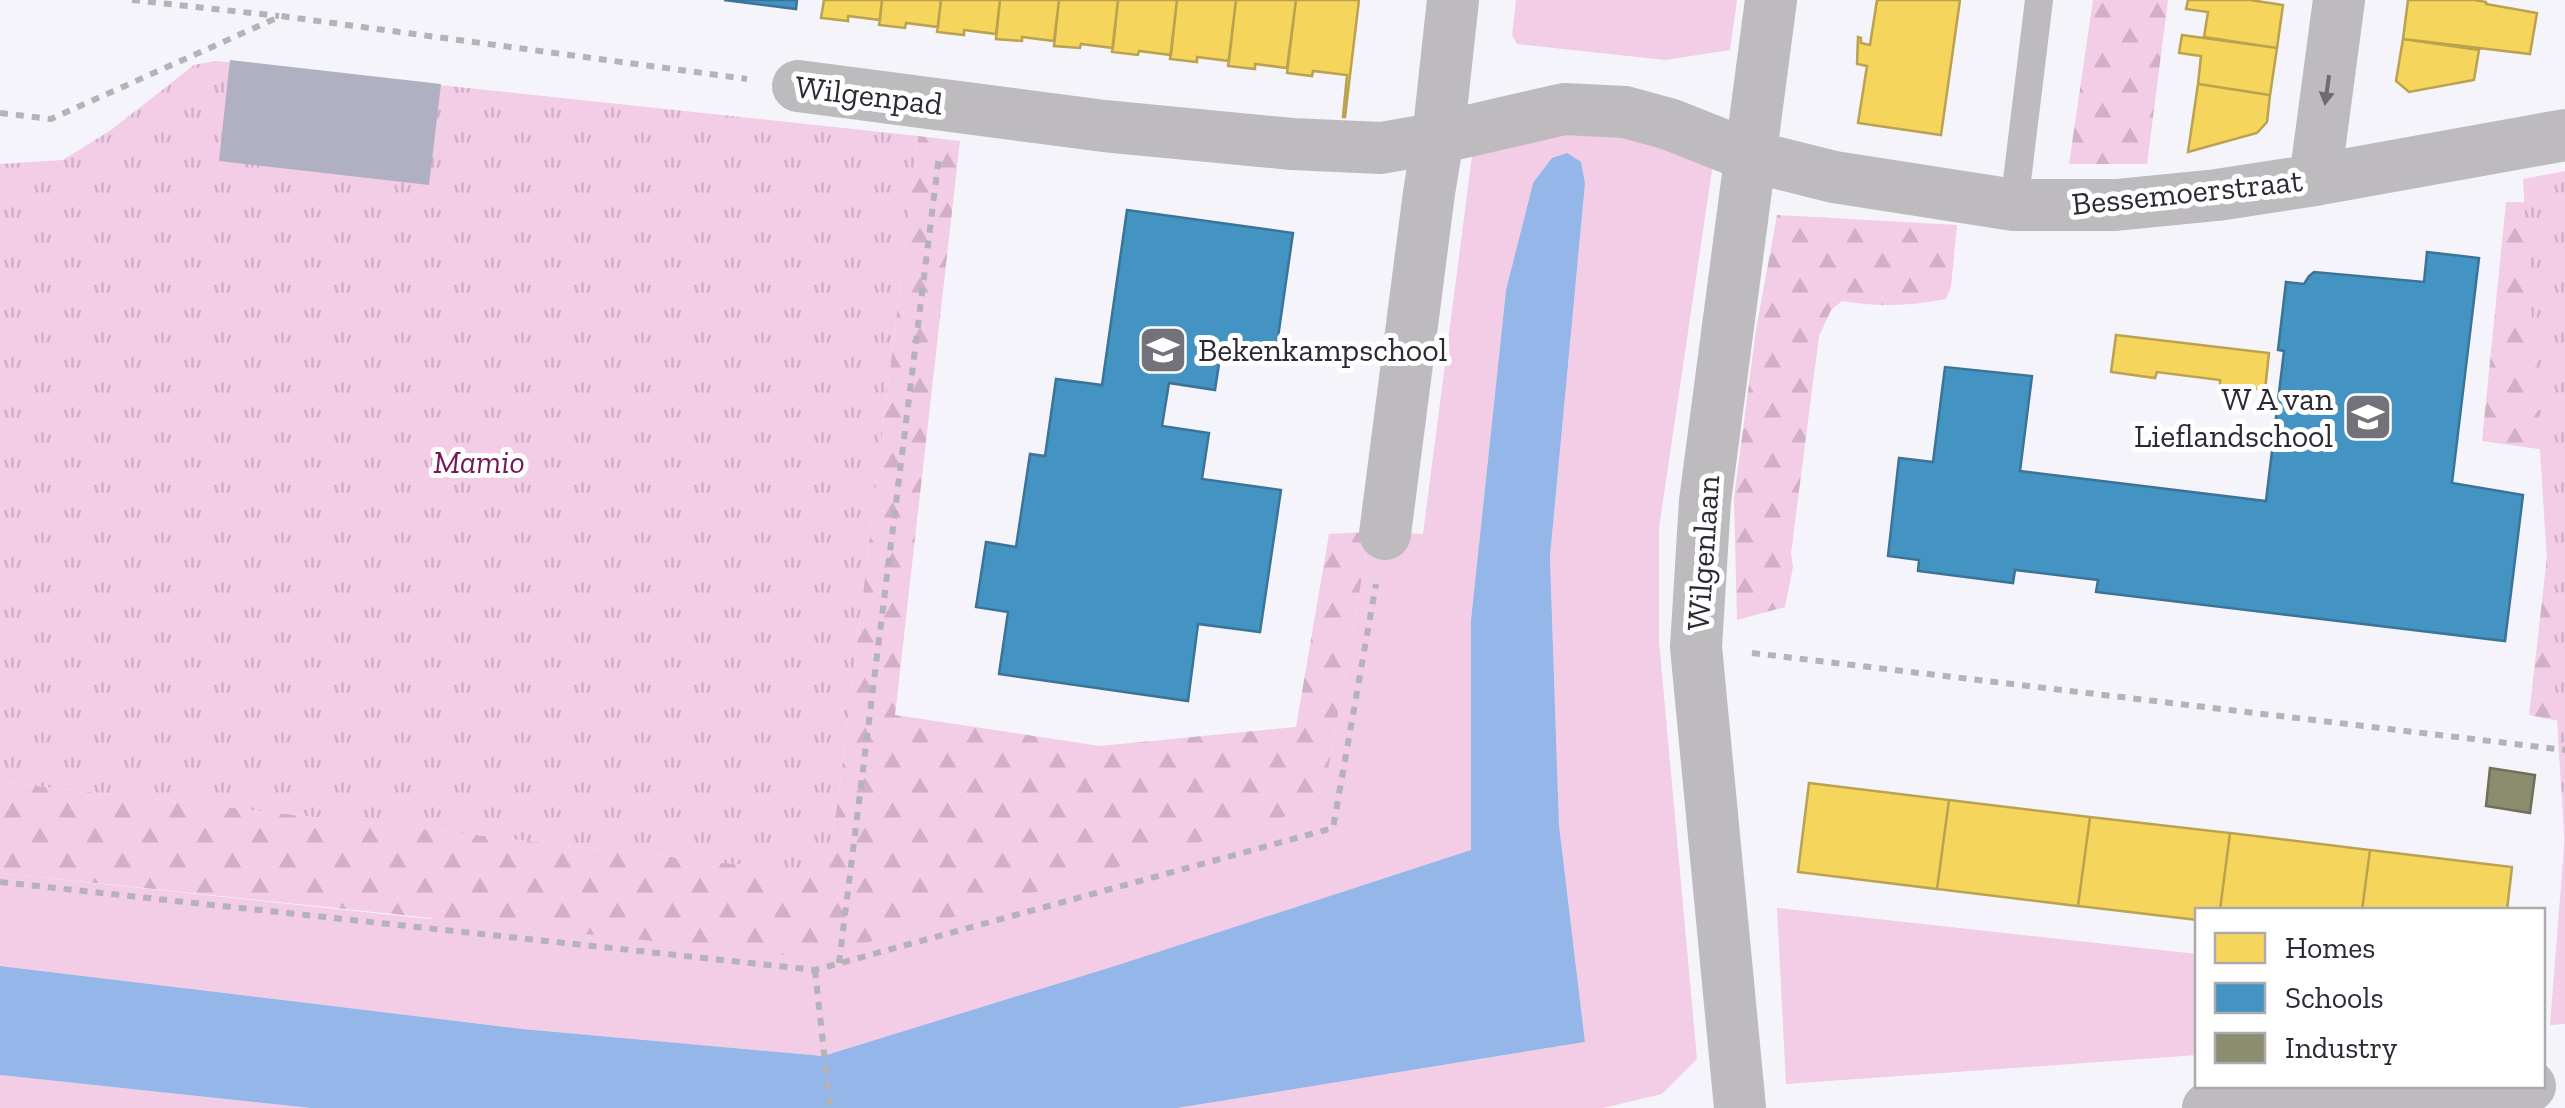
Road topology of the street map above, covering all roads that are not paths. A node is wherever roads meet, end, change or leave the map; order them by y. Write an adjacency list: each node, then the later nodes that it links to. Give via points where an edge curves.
1 (1453, 0): 7 (street)
2 (1771, 0): 8 (street, Wilgenlaan)
3 (2039, 0): 10 (lane)
4 (2340, 0): 9 (street, one-way to 9)
5 (798, 86): 7 (street, Wilgenpad, via 1292,144 1381,148)
6 (2565, 134): 9 (street, Bessemoerstraat)
7 (1438, 138): 8 (street, Wilgenpad, via 1564,109 1626,112); 11 (street)
8 (1750, 156): 10 (street, Bessemoerstraat, via 1834,177); 13 (street, Wilgenlaan, via 1704,501 1696,647)
9 (2314, 180): 10 (street, Bessemoerstraat, via 2116,205)
10 (2014, 205)
11 (1385, 534)
12 (2501, 1088): 14 (street)
13 (1740, 1108)
14 (2208, 1108)

